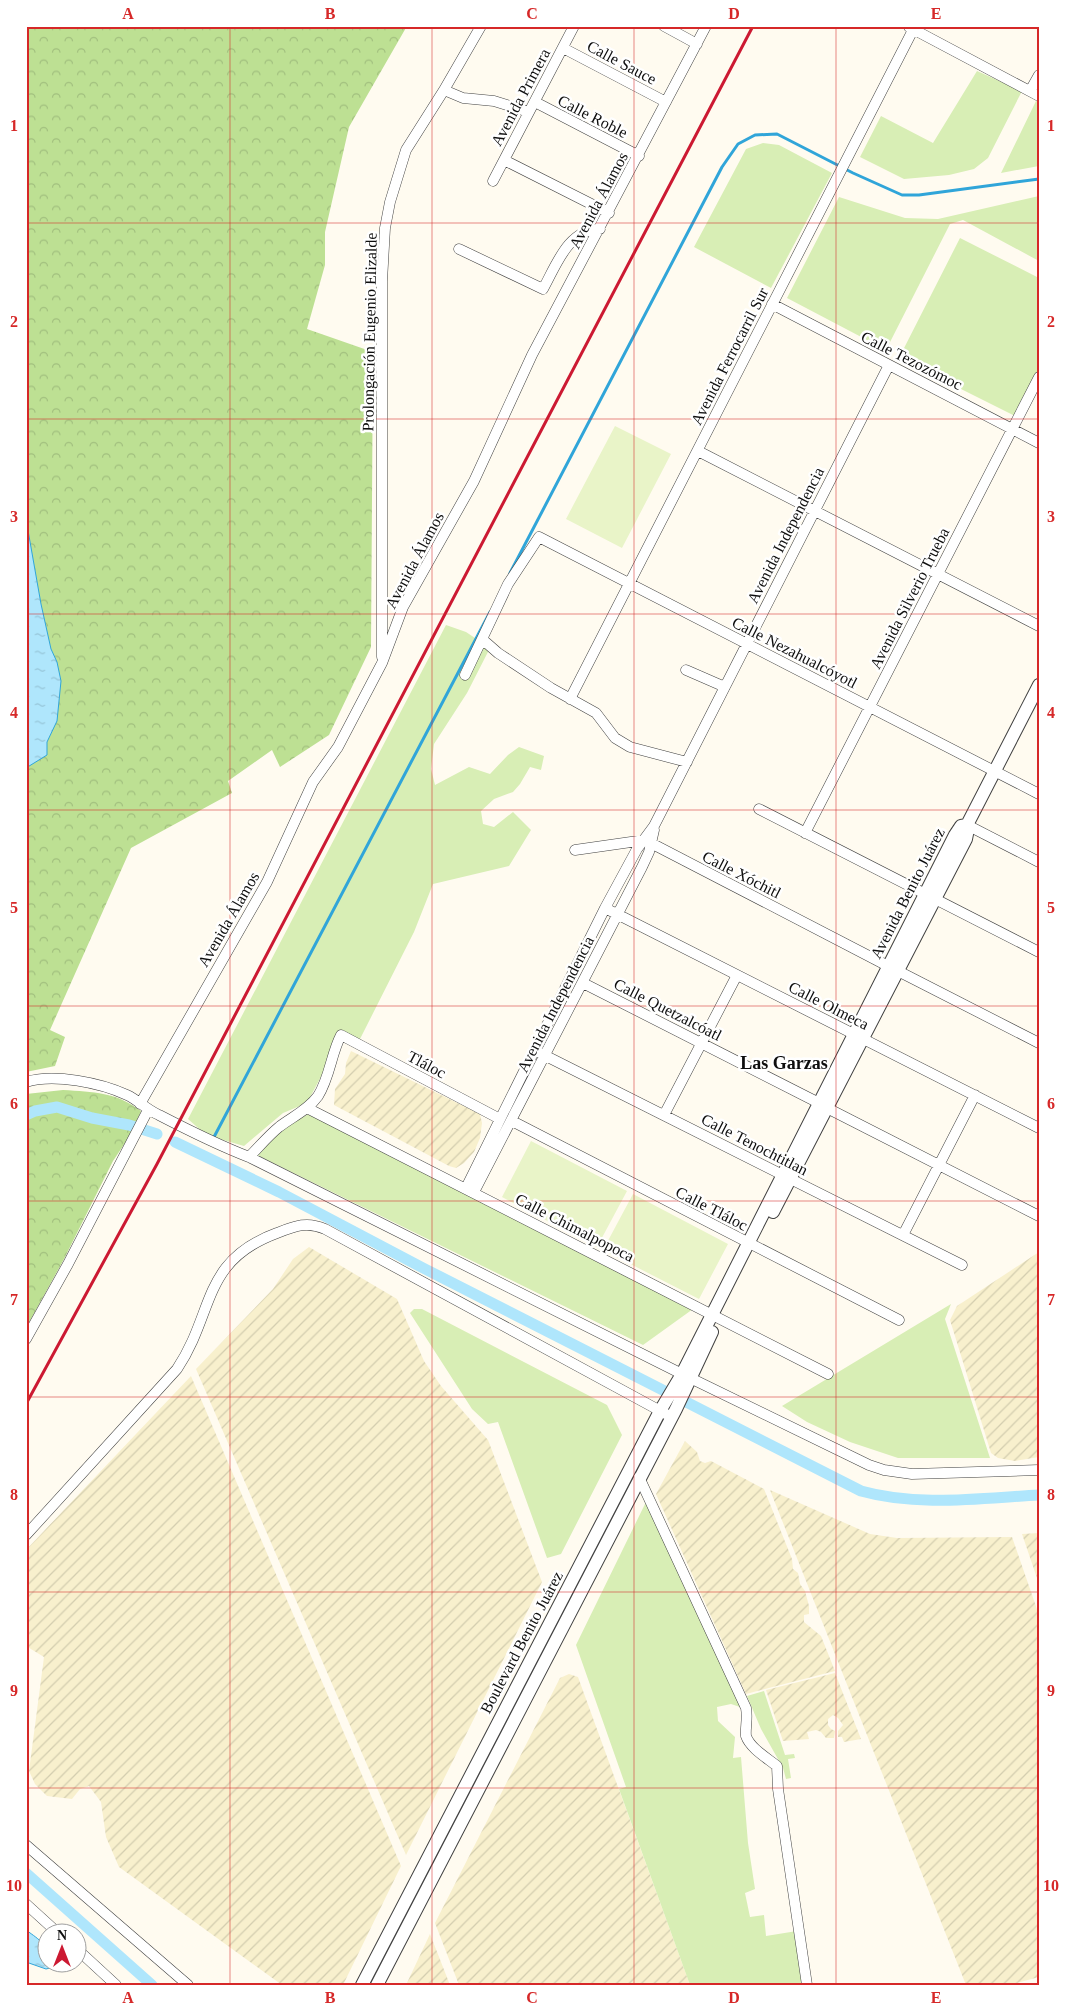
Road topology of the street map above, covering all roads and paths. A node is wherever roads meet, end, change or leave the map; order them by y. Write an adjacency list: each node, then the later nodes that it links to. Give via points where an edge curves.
1 (481, 26): 9 (street, Prolongación Eugenio Elizalde)
2 (574, 26): 7 (street, Avenida Primera)
3 (664, 26): 6 (street)
4 (706, 26): 6 (street, Avenida Álamos)
5 (912, 27): 10 (street); 20 (street, Avenida Ferrocarril Sur)
6 (698, 44): 12 (street, Avenida Álamos)
7 (563, 48): 11 (street, Avenida Primera); 12 (street, Calle Sauce)
8 (1039, 75): 10 (street)
9 (444, 90): 13 (street, via 463,98 494,101); 32 (street, Prolongación Eugenio Elizalde, via 406,150 384,228)
10 (1034, 93)
11 (535, 102): 13 (street, Avenida Primera); 14 (street, Calle Roble)
12 (666, 102): 14 (street, Avenida Álamos)
13 (529, 112): 15 (street, Avenida Primera)
14 (638, 156): 17 (street, Avenida Álamos)
15 (504, 160): 16 (street, Avenida Primera); 17 (street)
16 (493, 181)
17 (609, 213): 18 (street, Avenida Álamos)
18 (600, 229): 19 (street, via 587,230 572,240 543,289); 32 (street, Avenida Álamos, via 532,355 474,481 403,607)
19 (459, 249)
20 (772, 304): 21 (street, Calle Tezozómoc); 25 (street, Avenida Ferrocarril Sur)
21 (889, 365): 23 (street, Calle Tezozómoc); 26 (street, Avenida Independencia)
22 (1039, 377): 23 (street, Avenida Silverio Trueba)
23 (1012, 429): 24 (street, Calle Tezozómoc); 27 (street, Avenida Silverio Trueba)
24 (1039, 443)
25 (698, 451): 26 (street); 28 (street, Avenida Ferrocarril Sur)
26 (815, 511): 27 (street); 31 (street, Avenida Independencia)
27 (938, 574): 29 (street); 38 (street, Avenida Silverio Trueba)
28 (629, 584): 30 (street, Calle Nezahualcóyotl, via 539,537 508,584); 31 (street, Calle Nezahualcóyotl); 37 (street, Avenida Ferrocarril Sur)
29 (1039, 626)
30 (482, 640): 34 (street); 37 (street)
31 (747, 644): 36 (street, Avenida Independencia); 38 (street, Calle Nezahualcóyotl)
32 (382, 663): 63 (street, Avenida Álamos, via 338,747 313,782 267,882)
33 (686, 670): 36 (street)
34 (465, 675)
35 (1039, 685): 40 (street, Avenida Benito Juárez)
36 (725, 687): 39 (street, Avenida Independencia)
37 (570, 699): 39 (street, via 596,713 622,743)
38 (870, 707): 40 (street, Calle Nezahualcóyotl); 44 (street, Avenida Silverio Trueba)
39 (687, 762): 45 (street, Avenida Independencia)
40 (994, 771): 41 (street, Calle Nezahualcóyotl); 43 (street, Avenida Benito Juárez)
41 (1039, 794)
42 (759, 809): 44 (street)
43 (967, 825): 47 (street); 48 (street, Avenida Benito Juárez, via 958,830)
44 (805, 833): 48 (street)
45 (648, 842): 46 (street); 49 (street, Avenida Independencia, via 637,849); 50 (street, Avenida Independencia, via 642,867); 52 (street, Calle Xóchitl)
46 (575, 850)
47 (1039, 862)
48 (930, 896): 51 (street); 52 (street, Avenida Benito Juárez)
49 (605, 908): 50 (street, Calle Olmeca); 58 (street, Avenida Independencia)
50 (618, 914): 53 (street, Calle Olmeca); 54 (street, Avenida Independencia)
51 (1039, 952)
52 (893, 969): 55 (street, Avenida Benito Juárez); 56 (street, Calle Xóchitl)
53 (737, 975): 55 (street, Calle Olmeca); 57 (street)
54 (583, 983): 57 (street, Calle Quetzalcóatl); 59 (street, Avenida Independencia)
55 (858, 1037): 61 (street, Calle Olmeca); 62 (street, Avenida Benito Juárez)
56 (1039, 1042)
57 (701, 1043): 62 (street, Calle Quetzalcóatl); 65 (street)
58 (534, 1050): 59 (street, Calle Tenochtitlan); 66 (street, Avenida Independencia)
59 (546, 1055): 65 (street, Calle Tenochtitlan); 67 (street, Avenida Independencia)
60 (26, 1082): 63 (street, via 64,1079 102,1087 128,1095)
61 (975, 1095): 68 (street, Calle Olmeca); 70 (street)
62 (823, 1105): 70 (street, Calle Quetzalcóatl); 71 (street, Avenida Benito Juárez)
63 (144, 1107): 69 (street, via 215,1144); 79 (street, Avenida Álamos, via 68,1264)
64 (307, 1108): 66 (street, Tláloc, via 323,1086 341,1035); 69 (street, via 280,1127); 72 (street, Calle Chimalpopoca)
65 (664, 1115): 71 (street, Calle Tenochtitlan)
66 (500, 1119): 72 (street, Avenida Independencia)
67 (512, 1121): 72 (street, Avenida Independencia); 75 (street, Calle Tláloc)
68 (1039, 1128)
69 (249, 1157): 81 (street)
70 (939, 1164): 73 (street, Calle Quetzalcóatl); 74 (street)
71 (786, 1177): 74 (street, Calle Tenochtitlan); 75 (street, Avenida Benito Juárez)
72 (470, 1190): 77 (street, Calle Chimalpopoca)
73 (1039, 1216)
74 (903, 1235): 76 (street, Calle Tenochtitlan)
75 (752, 1245): 77 (street, Avenida Benito Juárez); 78 (street, Calle Tláloc)
76 (962, 1265)
77 (715, 1317): 80 (street, Calle Chimalpopoca); 81 (street, Boulevard Benito Juárez)
78 (900, 1320)
79 (26, 1339)
80 (828, 1374)
81 (684, 1380): 82 (street, Boulevard Benito Juárez); 83 (street, via 884,1470 912,1474)
82 (668, 1410): 84 (street, Boulevard Benito Juárez); 85 (street, via 325,1229 305,1224 250,1244 231,1260 218,1277 193,1342 177,1369); 92 (street, Boulevard Benito Juárez)
83 (1039, 1470)
84 (639, 1477): 93 (street, Boulevard Benito Juárez); 94 (street, via 746,1708 746,1735 752,1745 777,1766)
85 (26, 1535)
86 (26, 1845): 91 (street)
87 (26, 1904): 88 (street)
88 (48, 1924)
89 (88, 1959): 90 (street)
90 (116, 1985)
91 (188, 1985)
92 (362, 1985)
93 (377, 1985)
94 (807, 1985)

